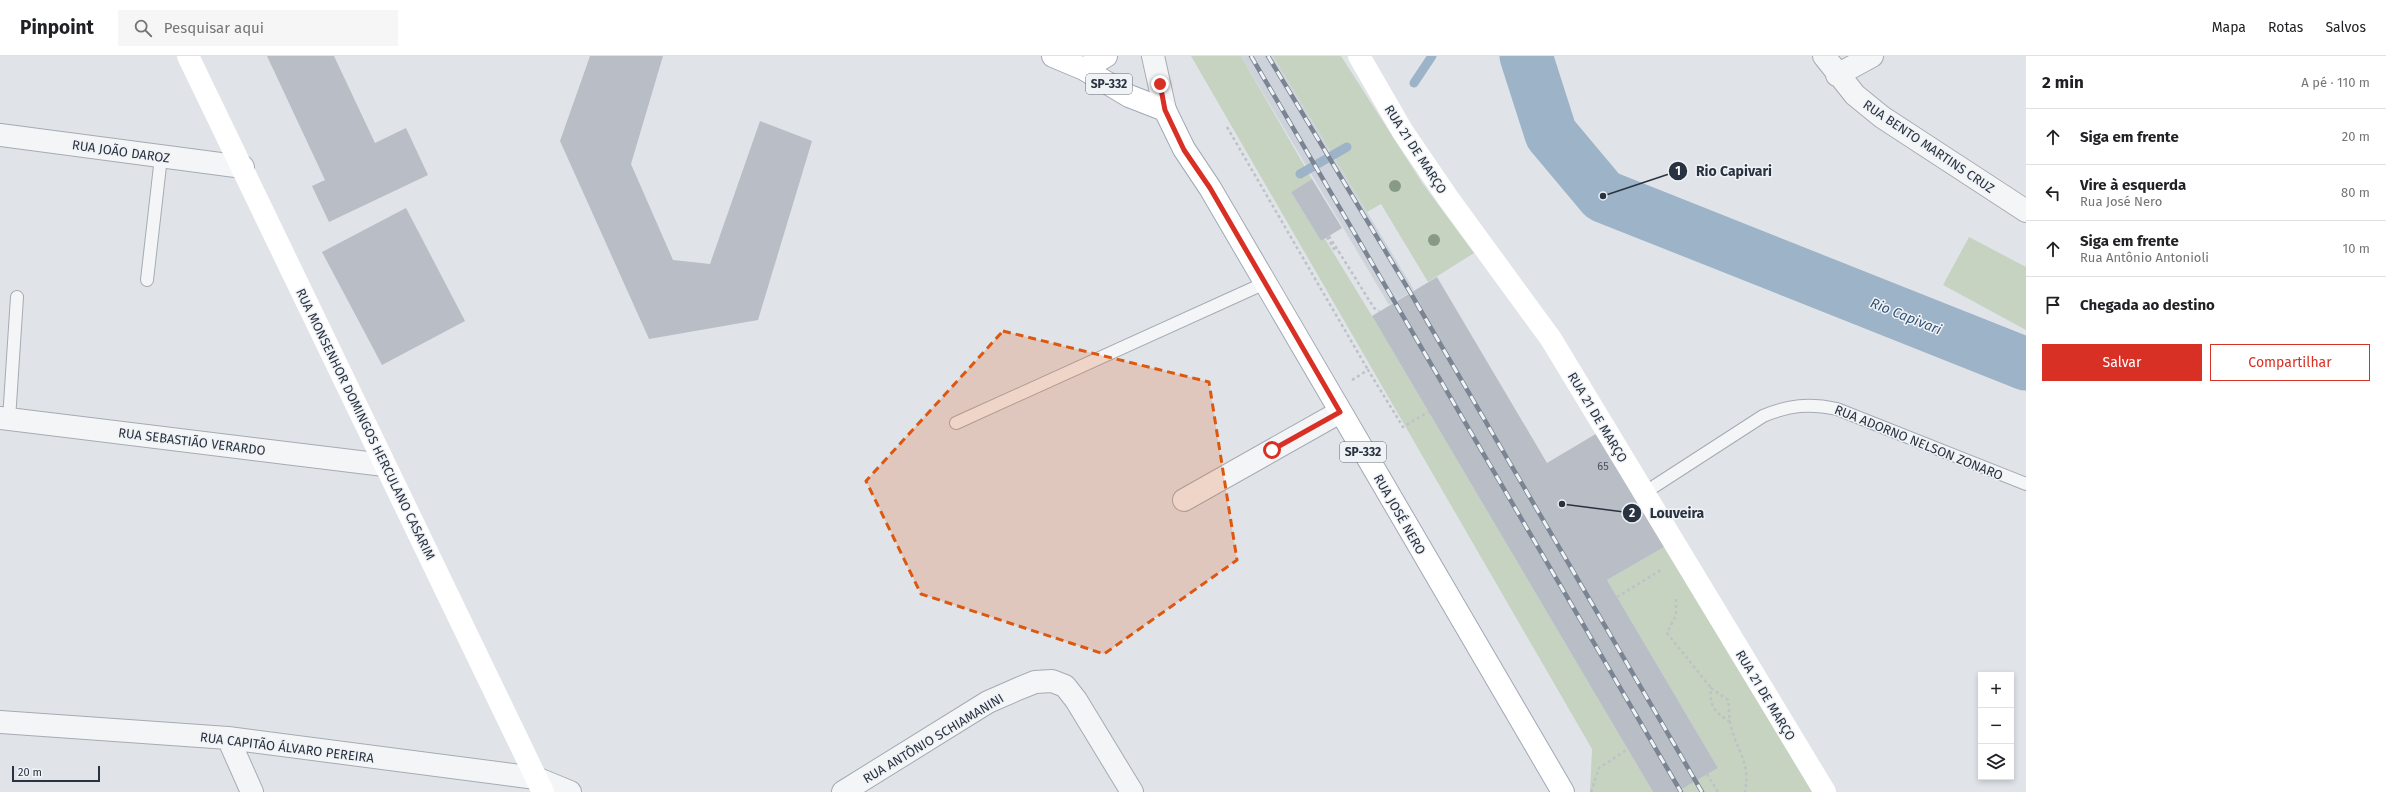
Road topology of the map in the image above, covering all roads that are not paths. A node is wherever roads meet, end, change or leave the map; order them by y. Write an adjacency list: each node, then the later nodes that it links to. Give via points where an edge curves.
1 (188, 56): 13 (main road, RUA MONSENHOR DOMINGOS HERCULANO CASARIM)
2 (1053, 56): 8 (main road, SP-332)
3 (1106, 56): 8 (main road)
4 (1153, 56): 10 (street)
5 (1359, 56): 23 (main road, RUA 21 DE MARÇO, via 1403,132 1443,192 1551,339)
6 (1824, 56): 9 (street, RUA BENTO MARTINS CRUZ)
7 (1872, 56): 9 (street)
8 (1084, 69): 10 (main road, SP-332, via 1128,96)
9 (1837, 75): 14 (street, RUA BENTO MARTINS CRUZ, via 1855,96 1882,117)
10 (1165, 110): 16 (main road, RUA JOSÉ NERO / SP-332, via 1184,150 1210,188)
11 (0, 135): 12 (street, RUA JOÃO DAROZ)
12 (161, 157): 13 (street, RUA JOÃO DAROZ); 15 (lane)
13 (242, 167): 21 (main road, RUA MONSENHOR DOMINGOS HERCULANO CASARIM)
14 (2026, 211)
15 (147, 280)
16 (1265, 283): 18 (main road, RUA JOSÉ NERO / SP-332); 20 (lane)
17 (18, 297): 19 (lane)
18 (1340, 412): 24 (street); 33 (main road, RUA JOSÉ NERO / SP-332)
19 (4, 419): 21 (street, RUA SEBASTIÃO VERARDO)
20 (956, 423)
21 (384, 465): 27 (main road, RUA MONSENHOR DOMINGOS HERCULANO CASARIM)
22 (2026, 484): 23 (lane, RUA ADORNO NELSON ZONARO, via 1837,409 1816,404 1778,410 1763,416)
23 (1644, 493): 28 (main road, RUA 21 DE MARÇO)
24 (1184, 500)
25 (0, 722): 26 (street, RUA CAPITÃO ÁLVARO PEREIRA)
26 (228, 738): 27 (street, RUA CAPITÃO ÁLVARO PEREIRA); 29 (street)
27 (540, 785): 30 (street, RUA CAPITÃO ÁLVARO PEREIRA)
28 (1823, 791)
29 (252, 792)
30 (570, 792)
31 (843, 792): 32 (street, RUA ANTÔNIO SCHIAMANINI, via 988,702 1035,682 1052,681 1065,686 1076,700)
32 (1132, 792)
33 (1563, 792)

